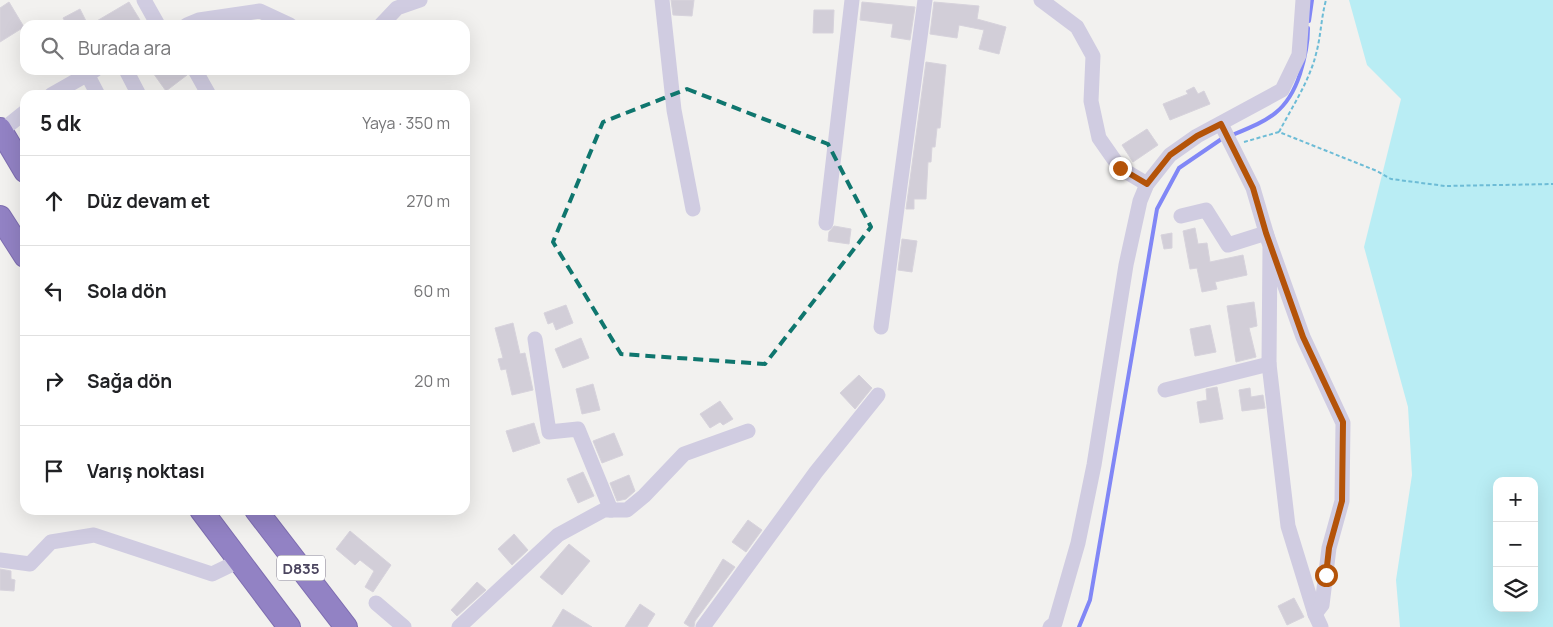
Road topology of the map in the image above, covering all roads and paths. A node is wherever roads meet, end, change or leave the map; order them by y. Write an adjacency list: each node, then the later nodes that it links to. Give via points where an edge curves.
1 (144, 0): 8 (street)
2 (420, 0): 11 (street, via 396,8)
3 (662, 0): 27 (street, via 674,110)
4 (852, 0): 30 (street)
5 (925, 0): 33 (street)
6 (1041, 0): 25 (street, via 1077,27 1094,56 1091,101 1099,138 1120,168)
7 (1303, 0): 21 (street, via 1299,55 1282,90)
8 (155, 20)
9 (200, 20): 10 (street, via 260,11)
10 (279, 20)
11 (385, 20)
12 (86, 75): 16 (street)
13 (92, 75): 17 (street)
14 (129, 75): 18 (street)
15 (198, 75): 19 (street)
16 (60, 90)
17 (96, 90)
18 (136, 90)
19 (206, 90)
20 (20, 116): 22 (street)
21 (1221, 124): 23 (street); 25 (street, via 1170,155)
22 (1, 130): 24 (highway)
23 (1232, 145): 26 (path, via 1279,132 1392,179 1445,186); 31 (street, via 1253,188)
24 (20, 163)
25 (1147, 184): 51 (street, via 1140,201 1121,292 1098,446 1078,543 1054,623)
26 (1553, 184)
27 (693, 209)
28 (1181, 216): 31 (street, via 1206,210 1228,245)
29 (0, 217): 32 (highway)
30 (826, 223)
31 (1266, 233): 35 (street, via 1270,246); 45 (street, via 1303,337 1343,422 1342,501 1329,548)
32 (20, 248)
33 (881, 327)
34 (536, 339): 39 (street, via 548,432 578,429)
35 (1269, 364): 36 (street); 45 (street, via 1288,526)
36 (1165, 390)
37 (878, 395): 50 (street, via 816,472)
38 (748, 431): 39 (street, via 684,454 627,510)
39 (610, 510): 49 (street, via 604,510 558,535)
40 (205, 515): 43 (highway, D835)
41 (260, 515): 47 (highway, D835)
42 (0, 560): 43 (street, via 30,564 51,542 94,535 212,574)
43 (239, 561): 46 (highway, D835)
44 (376, 603): 48 (street)
45 (1318, 621)
46 (289, 627)
47 (346, 627)
48 (404, 627)
49 (459, 627)
50 (703, 627)
51 (1050, 627)

